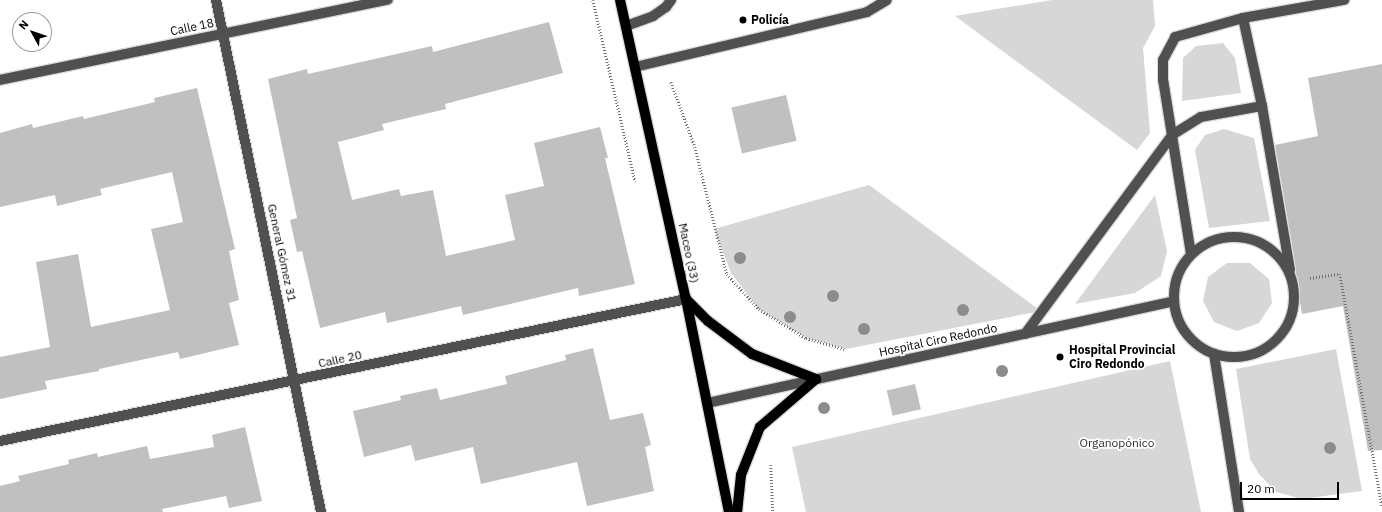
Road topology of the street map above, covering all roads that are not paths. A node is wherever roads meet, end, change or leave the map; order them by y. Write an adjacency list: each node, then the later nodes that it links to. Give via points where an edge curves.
1 (216, 0): 9 (street, General Gómez 31)
2 (388, 0): 9 (street, Calle 18)
3 (620, 0): 8 (main road, Maceo (33))
4 (671, 0): 8 (street, via 653,16)
5 (887, 0): 10 (street, via 867,12)
6 (1344, 0): 7 (street)
7 (1243, 18): 12 (street); 13 (street, via 1175,37 1164,60 1162,80)
8 (626, 26): 10 (main road, Maceo (33))
9 (223, 34): 11 (street, Calle 18); 21 (street, General Gómez 31)
10 (635, 67): 16 (main road, Maceo (33))
11 (0, 80)
12 (1262, 106): 13 (street, via 1201,117); 15 (street)
13 (1172, 135): 14 (street); 18 (street)
14 (1191, 254): 15 (street, via 1206,244 1222,238 1240,237 1258,242 1273,251 1284,264); 17 (street, via 1181,268)
15 (1292, 281): 19 (street, via 1294,300 1290,319 1280,336 1265,348 1247,356 1227,357)
16 (686, 299): 20 (main road, via 708,320 752,354); 21 (street, Calle 20); 22 (main road, Maceo (33))
17 (1173, 300): 18 (street, Hospital Ciro Redondo); 19 (street, via 1176,317 1184,331 1195,343)
18 (1025, 334): 20 (street, Hospital Ciro Redondo)
19 (1214, 354): 27 (street)
20 (816, 379): 22 (street, Hospital Ciro Redondo); 26 (main road, via 760,427 741,476)
21 (295, 381): 23 (street, Calle 20); 24 (street, General Gómez 31)
22 (707, 403): 25 (main road, Maceo (33))
23 (0, 441)
24 (320, 512)
25 (729, 512)
26 (737, 512)
27 (1238, 512)

